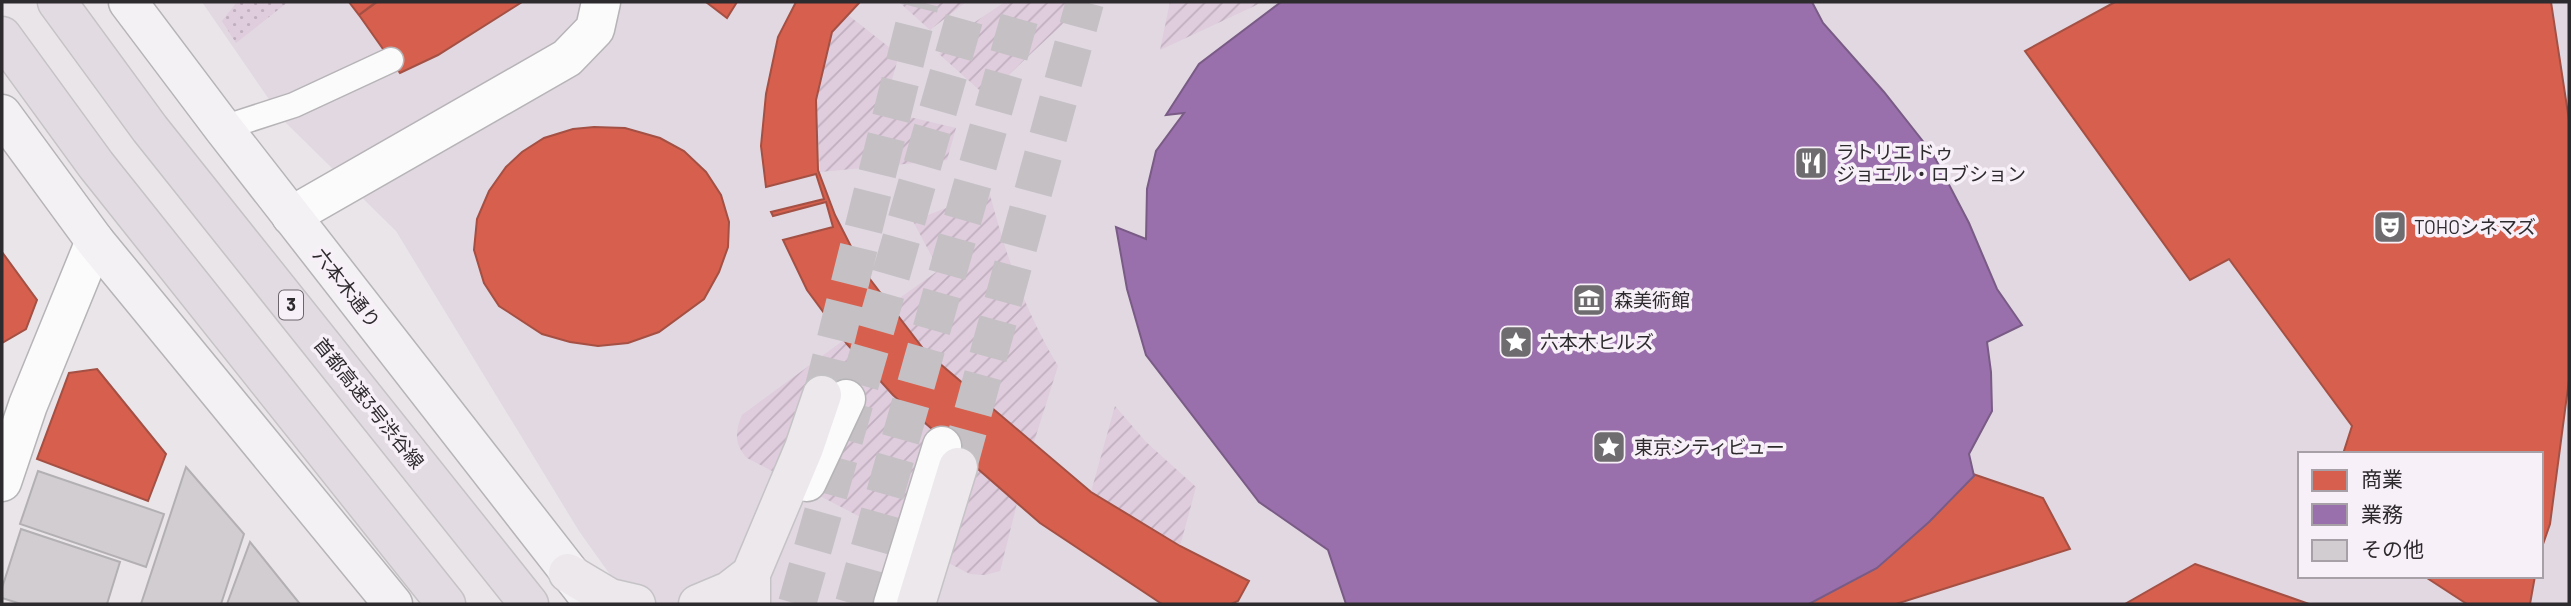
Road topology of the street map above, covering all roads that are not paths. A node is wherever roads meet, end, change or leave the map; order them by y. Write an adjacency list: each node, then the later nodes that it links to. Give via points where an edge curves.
1 (57, 2): 18 (highway, 首都高速3号渋谷線 / 3, via 150,129)
2 (128, 2): 7 (main road, 六本木通り)
3 (601, 2): 8 (street, via 595,29 567,58)
4 (2, 36): 17 (highway, via 96,165)
5 (391, 60): 7 (lane, via 294,105)
6 (2, 114): 9 (main road)
7 (223, 128): 8 (main road, 六本木通り)
8 (291, 216): 14 (main road, 六本木通り)
9 (95, 241): 11 (street); 16 (main road)
10 (834, 397): 15 (main road, via 769,535)
11 (15, 399): 13 (street)
12 (950, 456): 22 (street); 23 (main road)
13 (2, 482)
14 (568, 573): 19 (main road, 六本木通り); 20 (main road, via 610,598)
15 (751, 589): 21 (main road, via 729,591)
16 (393, 604)
17 (446, 604)
18 (529, 604)
19 (594, 604)
20 (636, 604)
21 (698, 604)
22 (893, 604)
23 (916, 604)

